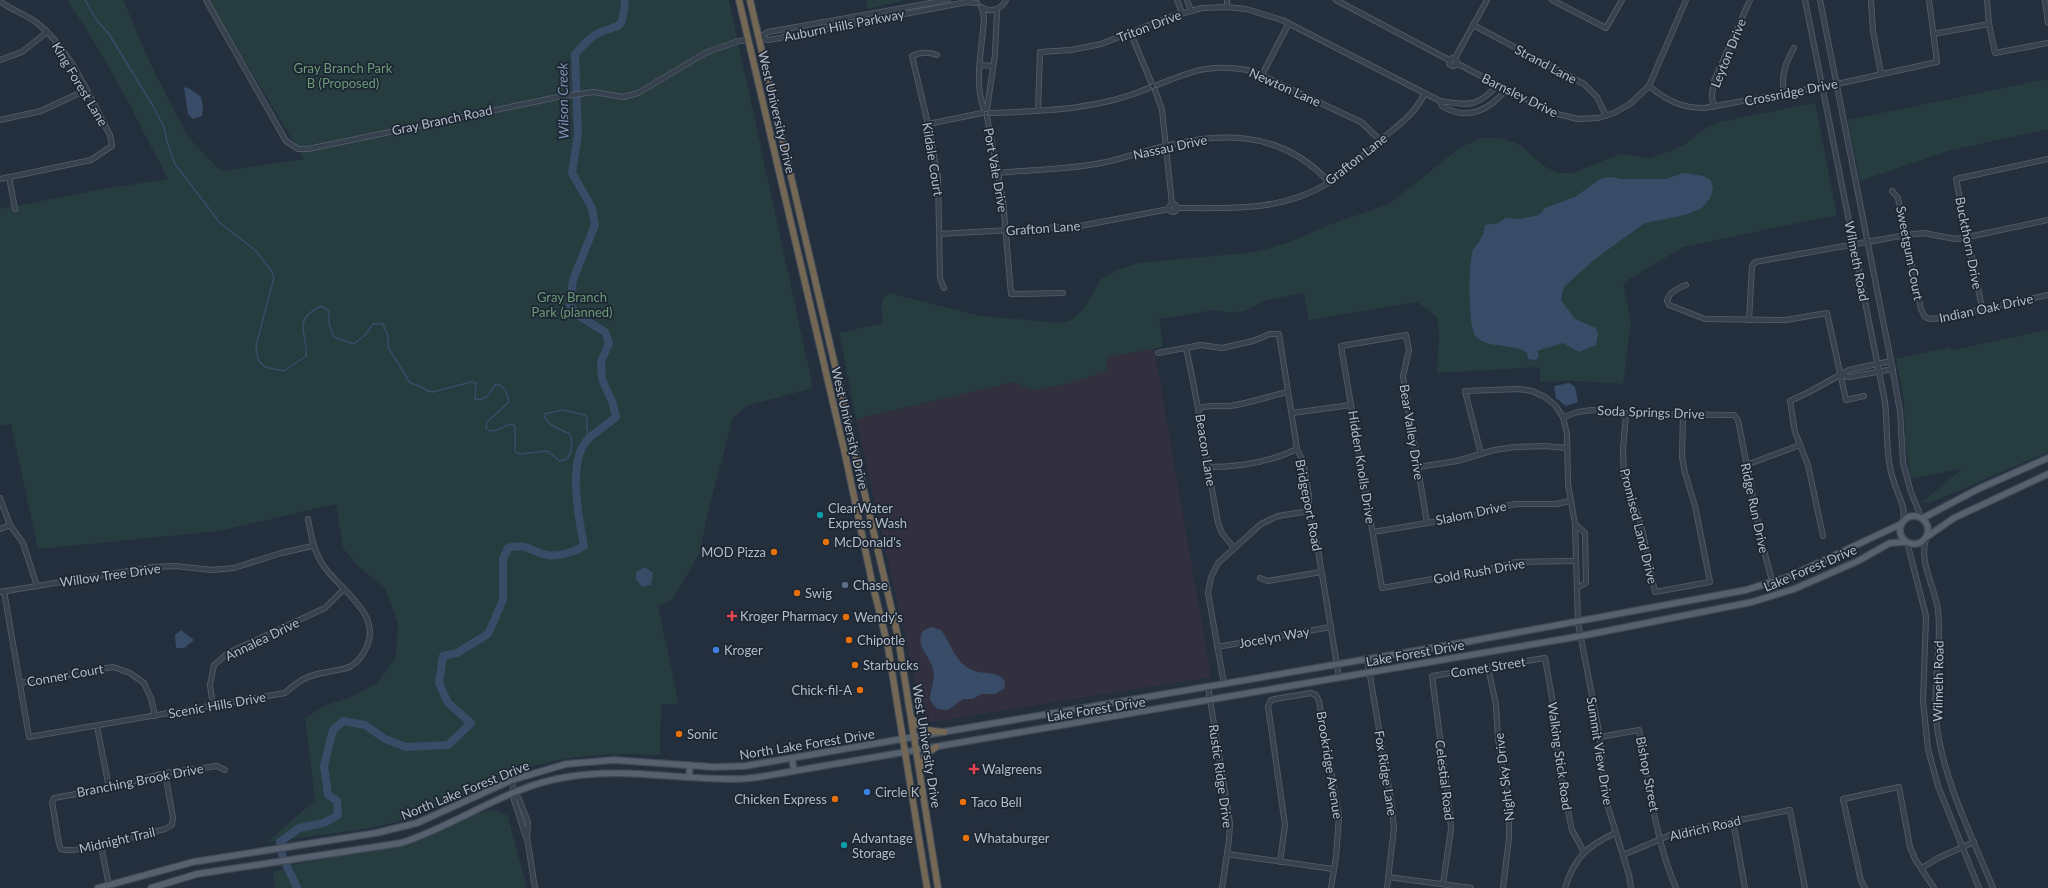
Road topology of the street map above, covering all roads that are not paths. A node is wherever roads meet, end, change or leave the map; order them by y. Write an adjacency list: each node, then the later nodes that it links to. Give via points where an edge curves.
1 (206, 0): 36 (street, Gray Branch Road, via 286,142 298,149 558,97 594,92 623,97 638,93 707,52)
2 (739, 0): 36 (highway, West University Drive)
3 (750, 0): 35 (highway, West University Drive)
4 (948, 0): 35 (street, Auburn Hills Parkway, via 768,32)
5 (1177, 0): 27 (street)
6 (1187, 0): 26 (street)
7 (1227, 0): 23 (street)
8 (1336, 0): 41 (street)
9 (1487, 0): 31 (street)
10 (1622, 0): 21 (street, via 1606,28)
11 (1686, 0): 49 (street, Barnsley Drive)
12 (1750, 0): 59 (street, Leyton Drive, via 1714,81)
13 (1805, 0): 51 (street, Wilmeth Road)
14 (1820, 0): 47 (street, Wilmeth Road)
15 (1871, 0): 44 (street, via 1873,31)
16 (1929, 0): 34 (street)
17 (1987, 0): 30 (street)
18 (2045, 0): 29 (street)
19 (0, 1): 32 (street, King Forest Lane, via 36,22)
20 (1006, 1): 25 (street)
21 (1554, 1)
22 (977, 2): 24 (street); 35 (street, Auburn Hills Parkway, via 769,40)
23 (1227, 7): 26 (street, Triton Drive); 28 (street, Triton Drive, via 1263,13)
24 (982, 8): 25 (street); 42 (street, Port Vale Drive, via 984,17)
25 (997, 9): 43 (street, Port Vale Drive)
26 (1191, 11): 27 (street, Triton Drive)
27 (1182, 13): 33 (street, Triton Drive)
28 (1289, 23): 45 (street); 55 (street, Triton Drive)
29 (2048, 23)
30 (1989, 24): 34 (street); 37 (street, via 1994,53)
31 (1473, 25): 41 (street); 63 (street, Strand Lane, via 1584,84 1597,97)
32 (47, 32): 40 (street, via 22,52); 54 (street, King Forest Lane, via 60,46)
33 (1131, 34): 46 (street); 60 (street, Triton Drive, via 1081,48 1040,52)
34 (1932, 34): 44 (street, Crossridge Drive, via 1937,62)
35 (759, 38): 36 (highway); 113 (highway, West University Drive)
36 (748, 40): 98 (highway, West University Drive)
37 (2048, 43)
38 (1794, 48): 56 (street, via 1786,60 1783,72)
39 (938, 55): 65 (street, Kildale Court, via 918,53 912,56)
40 (0, 60)
41 (1455, 61): 48 (street, Barnsley Drive)
42 (980, 65): 43 (street); 61 (street, Port Vale Drive, via 982,103)
43 (993, 66): 61 (street, Port Vale Drive)
44 (1881, 74): 47 (street, Crossridge Drive)
45 (1262, 75): 50 (street, Newton Lane, via 1234,68 1210,67 1195,70); 66 (street, Newton Lane, via 1361,122)
46 (1151, 82): 50 (street); 52 (street)
47 (1837, 84): 51 (street, Crossridge Drive); 83 (street, Wilmeth Road)
48 (1498, 85): 53 (street, Barnsley Drive); 58 (street, Triton Drive, via 1480,101)
49 (1649, 86): 59 (street, Crossridge Drive, via 1662,97 1677,104 1697,108); 63 (street, Barnsley Drive, via 1630,104)
50 (1156, 87): 52 (street); 67 (street)
51 (1822, 87): 56 (street, Crossridge Drive); 84 (street, Wilmeth Road)
52 (1149, 88): 60 (street, via 1092,106)
53 (1506, 89): 62 (street, Triton Drive, via 1484,110); 63 (street, Barnsley Drive, via 1565,117 1591,120)
54 (86, 90): 64 (street, via 41,111); 70 (street, King Forest Lane, via 110,135 112,146 91,160)
55 (1425, 93): 57 (street, Triton Drive); 66 (street, Grafton Lane, via 1410,117)
56 (1784, 93): 59 (street, Crossridge Drive)
57 (1440, 101): 58 (street, Triton Drive); 62 (street, Triton Drive, via 1442,106 1449,110)
58 (1465, 105): 62 (street)
59 (1712, 107)
60 (1038, 111): 61 (street)
61 (986, 112): 65 (street); 69 (street, Port Vale Drive)
62 (1466, 114)
63 (1606, 116)
64 (0, 120)
65 (928, 124): 80 (street, Kildale Court, via 939,186)
66 (1380, 140): 72 (street, Grafton Lane)
67 (1167, 146): 69 (street, Nassau Drive, via 1094,165); 72 (street, Nassau Drive, via 1218,138 1242,137 1258,140 1294,153); 74 (street)
68 (2048, 159): 82 (street, Buckthorn Drive, via 1956,179)
69 (998, 173): 79 (street, Port Vale Drive)
70 (9, 178): 71 (street); 77 (street)
71 (0, 179)
72 (1329, 182): 75 (street, Grafton Lane, via 1293,199 1262,207)
73 (1892, 191): 81 (street, Sweetgum Court, via 1898,198)
74 (1172, 204): 75 (street); 76 (street)
75 (1177, 208): 76 (street, Grafton Lane, via 1174,212)
76 (1169, 209): 79 (street, Grafton Lane, via 1090,225)
77 (15, 210)
78 (2048, 220): 82 (street)
79 (1006, 230): 80 (street, Grafton Lane); 87 (street, Port Vale Drive, via 1011,294)
80 (940, 234): 86 (street, Kildale Court, via 940,278)
81 (1906, 235): 82 (street, via 1924,233 1955,239); 83 (street); 90 (street, Sweetgum Court, via 1921,309)
82 (1968, 237): 89 (street, Buckthorn Drive)
83 (1868, 242): 84 (street); 95 (street, Wilmeth Road)
84 (1854, 245): 91 (street, via 1755,262 1752,266); 96 (street, Wilmeth Road)
85 (1686, 285): 91 (street, via 1668,295 1669,305 1705,319)
86 (944, 288)
87 (1063, 293)
88 (2048, 295): 89 (street, Indian Oak Drive)
89 (1982, 308): 90 (street, Indian Oak Drive, via 1941,318)
90 (1925, 317)
91 (1749, 320): 100 (street, via 1786,320 1827,313)
92 (1341, 346): 103 (street, Hidden Knolls Drive); 118 (street, Bear Valley Drive, via 1406,335 1409,350 1403,376)
93 (1186, 348): 94 (street); 101 (street, Bridgeport Road, via 1201,345 1222,348 1270,334 1280,334); 104 (street, Beacon Lane)
94 (1158, 353)
95 (1891, 361): 96 (street); 97 (street, Wilmeth Road)
96 (1877, 364): 99 (street, Wilmeth Road); 100 (street, via 1849,370)
97 (1893, 369): 99 (street); 123 (street, Wilmeth Road, via 1900,411 1903,463)
98 (825, 370): 113 (highway, via 831,379 847,448); 168 (highway, West University Drive, via 888,647)
99 (1879, 372): 100 (street, via 1849,377); 125 (street, Wilmeth Road, via 1886,414 1889,464 1904,507)
100 (1841, 375): 102 (street, via 1846,400); 110 (street, via 1790,401)
101 (1288, 392): 104 (street, via 1264,400); 106 (street, Bridgeport Road)
102 (1864, 396)
103 (1351, 405): 106 (street); 130 (street, Hidden Knolls Drive)
104 (1199, 408): 117 (street, Beacon Lane)
105 (1626, 412): 107 (street, Soda Springs Drive); 107 (street, Promised Land Drive, via 1624,478 1641,524 1655,592 1710,582 1682,457); 108 (street, Soda Springs Drive, via 1592,410)
106 (1292, 414): 112 (street, Bridgeport Road)
107 (1683, 414): 109 (street, Soda Springs Drive, via 1729,414)
108 (1563, 417): 111 (street, Summit View Drive); 114 (street, Summit View Drive, via 1546,397 1532,392 1519,389 1465,391)
109 (1738, 420): 116 (street, Ridge Run Drive)
110 (1800, 445): 116 (street); 131 (street, via 1808,465)
111 (1568, 448): 114 (street, via 1515,447); 121 (street, Summit View Drive)
112 (1297, 449): 117 (street, via 1276,459 1232,467); 122 (street, Bridgeport Road, via 1303,461)
113 (855, 453): 163 (highway, West University Drive, via 898,637)
114 (1481, 454): 118 (street, via 1457,461)
115 (2048, 458): 123 (main road, via 1978,489)
116 (1746, 466): 139 (street, Ridge Run Drive, via 1762,543)
117 (1208, 467): 135 (street, Beacon Lane, via 1218,523 1222,533)
118 (1418, 467): 126 (street, Bear Valley Drive)
119 (2048, 474): 132 (main road, via 1954,518)
120 (0, 498): 128 (street)
121 (1570, 502): 126 (street, Slalom Drive, via 1516,504 1476,515); 127 (street, Summit View Drive)
122 (1309, 511): 135 (street, via 1278,516 1261,524); 137 (street, Bridgeport Road)
123 (1922, 518): 125 (main road, via 1911,516); 132 (main road, via 1928,526)
124 (308, 519): 134 (street)
125 (1902, 522): 133 (main road, via 1900,533); 139 (main road, Lake Forest Drive)
126 (1427, 523): 130 (street, Slalom Drive)
127 (1575, 524): 136 (street, Summit View Drive); 142 (street, Summit View Drive, via 1585,533 1586,583)
128 (10, 525): 129 (street); 140 (street, via 23,543)
129 (0, 529)
130 (1373, 532): 141 (street, Hidden Knolls Drive)
131 (1823, 536)
132 (1927, 537): 133 (main road, via 1918,544); 186 (street, Wilmeth Road, via 1924,560 1934,592 1939,629 1935,701 1938,733 1946,772)
133 (1906, 542): 145 (main road, Lake Forest Drive, via 1886,545); 188 (street, Wilmeth Road, via 1926,616 1923,701 1926,738 1935,777)
134 (313, 546): 140 (street, Willow Tree Drive, via 234,568 212,570 176,566 152,567); 143 (street, via 321,563)
135 (1234, 548): 149 (street, via 1218,563 1211,577 1208,593)
136 (1576, 561): 141 (street, Gold Rush Drive, via 1515,562 1495,568); 142 (street, Summit View Drive)
137 (1321, 572): 138 (street, via 1268,581); 147 (street, Bridgeport Road)
138 (1260, 578)
139 (1774, 582): 145 (street, Ridge Run Drive); 146 (main road, Lake Forest Drive)
140 (37, 586): 144 (street, Willow Tree Drive)
141 (1382, 588)
142 (1577, 588): 146 (street, Summit View Drive)
143 (344, 589): 161 (street, Annalea Drive, via 325,608 228,653 218,661 214,665 210,685); 161 (street, Scenic Hills Drive, via 360,607 370,624 369,642 362,657 350,667 301,679 285,693)
144 (2, 592): 157 (street)
145 (1776, 596): 148 (main road, Lake Forest Drive)
146 (1578, 623): 148 (street, Summit View Drive); 150 (main road, Lake Forest Drive)
147 (1331, 627): 149 (street, Jocelyn Way); 152 (street, Bridgeport Road)
148 (1580, 636): 154 (main road, Lake Forest Drive); 167 (street, Summit View Drive)
149 (1217, 647): 158 (street)
150 (1367, 658): 152 (main road, Lake Forest Drive); 154 (street, Fox Ridge Lane)
151 (1545, 658): 153 (street, Comet Street); 190 (street, Walking Stick Road, via 1566,803 1572,830)
152 (1337, 664): 156 (street, Bridgeport Road); 158 (main road, Lake Forest Drive)
153 (1488, 666): 155 (street, Comet Street); 211 (street, Night Sky Drive, via 1496,706 1510,818)
154 (1370, 672): 156 (main road, Lake Forest Drive); 198 (street, Fox Ridge Lane, via 1394,828)
155 (1432, 676): 199 (street, Celestial Road, via 1450,815)
156 (1339, 677): 160 (main road, Lake Forest Drive)
157 (20, 683): 162 (street, Conner Court, via 113,667 130,673 144,683); 164 (street, Scenic Hills Drive, via 29,737)
158 (1224, 684): 159 (main road, Lake Forest Drive)
159 (1208, 687): 160 (street, Rustic Ridge Drive); 165 (main road, Lake Forest Drive)
160 (1210, 701): 169 (main road, Lake Forest Drive); 192 (street, Rustic Ridge Drive, via 1230,823)
161 (213, 705): 162 (street, Scenic Hills Drive)
162 (155, 716): 164 (street, Scenic Hills Drive)
163 (912, 719): 165 (highway, via 926,730); 166 (highway, West University Drive)
164 (97, 726): 180 (street)
165 (944, 732): 166 (main road, Lake Forest Drive)
166 (915, 737): 168 (main road, North Lake Forest Drive); 170 (highway, West University Drive)
167 (1600, 737): 183 (street, Summit View Drive, via 1605,796); 185 (street, Bishop Street, via 1639,730)
168 (904, 739): 171 (highway, West University Drive); 172 (main road, North Lake Forest Drive)
169 (936, 747): 170 (main road, Lake Forest Drive); 177 (highway, via 924,756)
170 (916, 750): 171 (main road, North Lake Forest Drive); 177 (highway, West University Drive)
171 (906, 752): 175 (main road, North Lake Forest Drive); 194 (highway, West University Drive)
172 (792, 759): 173 (main road, North Lake Forest Drive, via 745,766); 175 (main road)
173 (690, 765): 178 (main road); 179 (main road, North Lake Forest Drive, via 614,760 566,764)
174 (224, 770): 176 (street, Branching Brook Drive, via 217,766)
175 (794, 771): 178 (main road, North Lake Forest Drive, via 738,779)
176 (165, 773): 180 (street, Branching Brook Drive); 187 (street, Midnight Trail, via 174,818 172,825)
177 (920, 774): 191 (highway, West University Drive)
178 (689, 777): 181 (main road, North Lake Forest Drive, via 616,773 566,776)
179 (512, 780): 181 (street); 201 (main road, North Lake Forest Drive, via 417,823 376,833 193,862)
180 (108, 788): 189 (street, Branching Brook Drive, via 54,798 52,802)
181 (514, 791): 184 (street, via 514,800); 184 (street, via 520,799 528,822); 200 (main road, North Lake Forest Drive, via 425,835 401,843 197,874)
182 (1733, 821): 185 (street, Aldrich Road); 215 (street); 216 (street, Aldrich Road, via 1790,810)
183 (1615, 833): 190 (street, via 1598,841); 193 (street, Summit View Drive)
184 (526, 838): 204 (street)
185 (1660, 838): 193 (street, Aldrich Road); 214 (street, Bishop Street, via 1668,871)
186 (1974, 842): 188 (street); 220 (street, Wilmeth Road)
187 (101, 845): 189 (street, Midnight Trail); 201 (street)
188 (1962, 847): 196 (street); 219 (street, Wilmeth Road)
189 (61, 849)
190 (1584, 852): 212 (street, via 1571,871)
191 (932, 854): 194 (highway); 206 (highway, West University Drive)
192 (1226, 854): 195 (street); 207 (street, Rustic Ridge Drive)
193 (1623, 855): 213 (street, Summit View Drive)
194 (922, 856): 205 (highway, West University Drive)
195 (1280, 862): 197 (street); 197 (street, Brookridge Avenue, via 1285,825 1268,706 1271,700 1306,693 1314,694 1319,701 1339,817)
196 (1922, 868): 217 (street, via 1915,859 1909,841 1899,787 1843,799); 218 (street)
197 (1333, 869): 208 (street, Brookridge Avenue)
198 (1388, 877): 199 (street); 209 (street, Fox Ridge Lane)
199 (1443, 884): 210 (street)
200 (166, 886): 203 (main road, North Lake Forest Drive)
201 (109, 887): 202 (main road, North Lake Forest Drive)
202 (98, 888)
203 (151, 888)
204 (535, 888)
205 (927, 888)
206 (938, 888)
207 (1222, 888)
208 (1331, 888)
209 (1387, 888)
210 (1471, 888)
211 (1503, 888)
212 (1565, 888)
213 (1630, 888)
214 (1676, 888)
215 (1745, 888)
216 (1806, 888)
217 (1865, 888)
218 (1934, 888)
219 (1979, 888)
220 (1993, 888)

